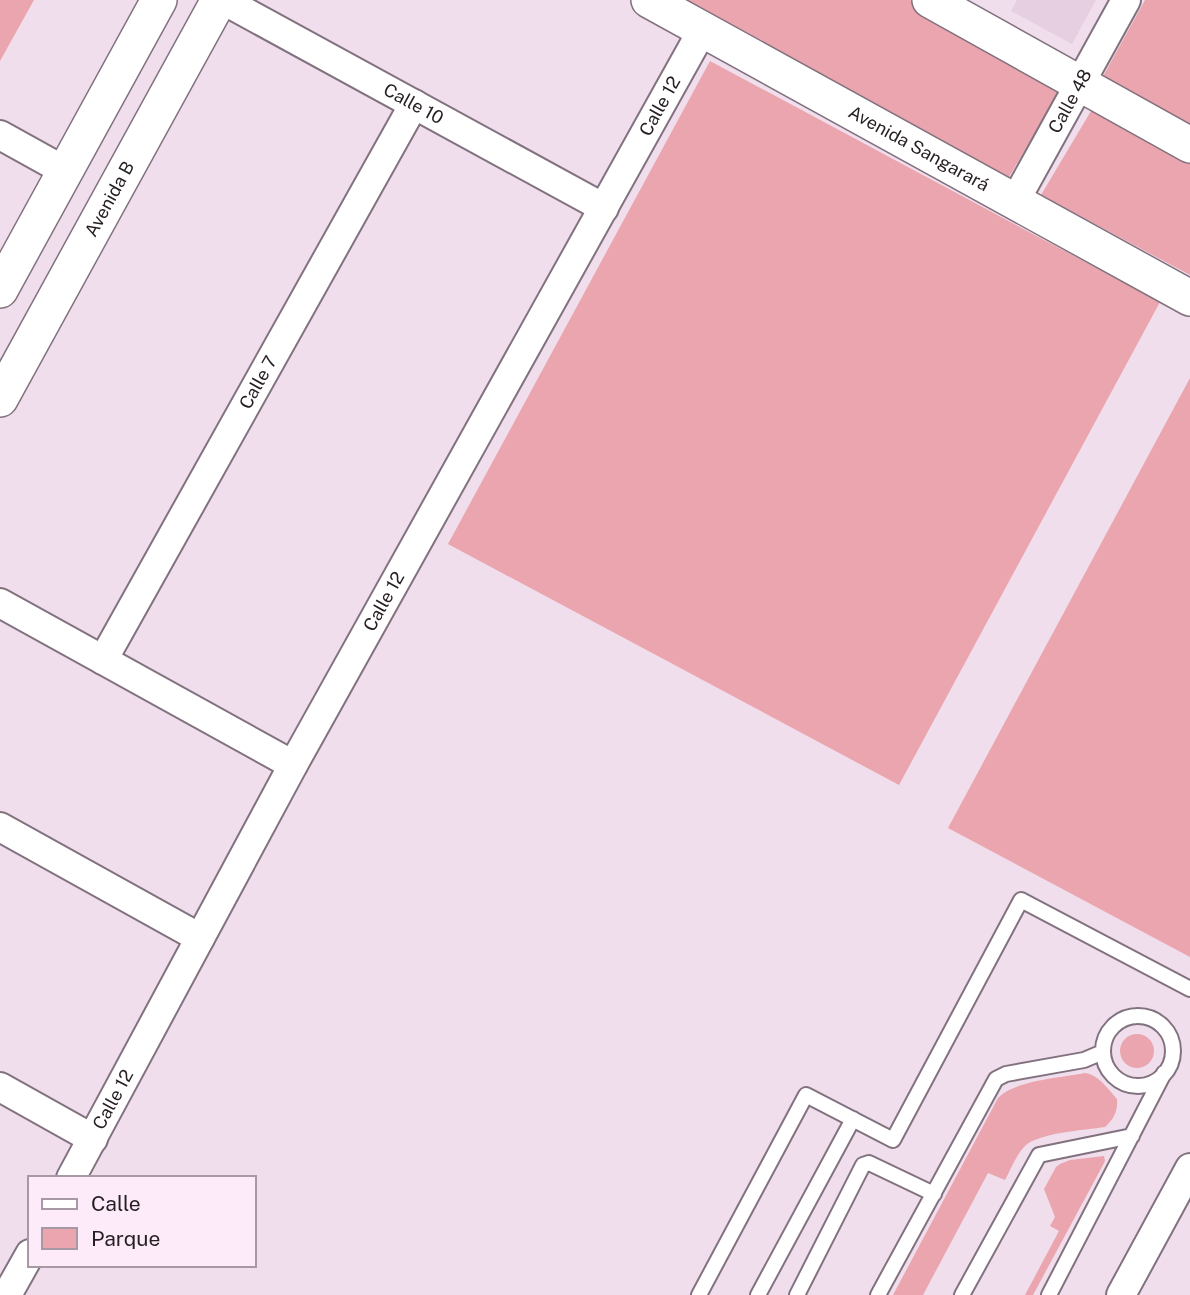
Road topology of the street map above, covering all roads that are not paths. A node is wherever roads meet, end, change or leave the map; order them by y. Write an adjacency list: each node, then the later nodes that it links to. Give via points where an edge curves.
1 (159, 0): 11 (street)
2 (221, 0): 8 (street, Calle 10); 15 (street, Avenida B)
3 (649, 0): 6 (street, Avenida Sangarará)
4 (930, 0): 7 (street)
5 (1126, 0): 7 (street, Calle 48)
6 (703, 30): 12 (street, Avenida Sangarará); 13 (street, Calle 12)
7 (1079, 83): 10 (street); 12 (street, Calle 48)
8 (414, 104): 13 (street, Calle 10); 20 (street, Calle 7)
9 (0, 135): 11 (street)
10 (1190, 145)
11 (65, 171): 14 (street)
12 (1015, 201): 17 (street, Avenida Sangarará)
13 (604, 208): 21 (street, Calle 12)
14 (18, 257): 15 (street); 16 (street)
15 (64, 282): 18 (street, Avenida B)
16 (0, 289)
17 (1190, 298)
18 (0, 398)
19 (0, 603): 20 (street)
20 (103, 660): 21 (street)
21 (293, 765): 23 (street, Calle 12)
22 (0, 827): 23 (street)
23 (200, 937): 30 (street, Calle 12)
24 (1190, 989): 28 (lane, via 1021,900 892,1140)
25 (1103, 1052): 26 (lane, via 1110,1072 1128,1084 1149,1084); 26 (lane, via 1104,1041 1117,1023 1137,1016 1148,1018 1166,1030 1171,1040 1171,1061); 33 (lane, via 1084,1060 999,1076)
26 (1164, 1073): 29 (lane)
27 (0, 1087): 30 (street)
28 (853, 1119): 36 (lane, via 807,1095); 37 (lane)
29 (1132, 1136): 40 (lane, via 1039,1155); 41 (lane)
30 (93, 1139): 32 (street, Calle 12)
31 (1190, 1168): 42 (street)
32 (72, 1176)
33 (934, 1194): 38 (lane, via 869,1163 863,1165); 39 (lane)
34 (28, 1258): 35 (street)
35 (7, 1295)
36 (699, 1295)
37 (758, 1295)
38 (797, 1295)
39 (878, 1295)
40 (962, 1295)
41 (1049, 1295)
42 (1121, 1295)

